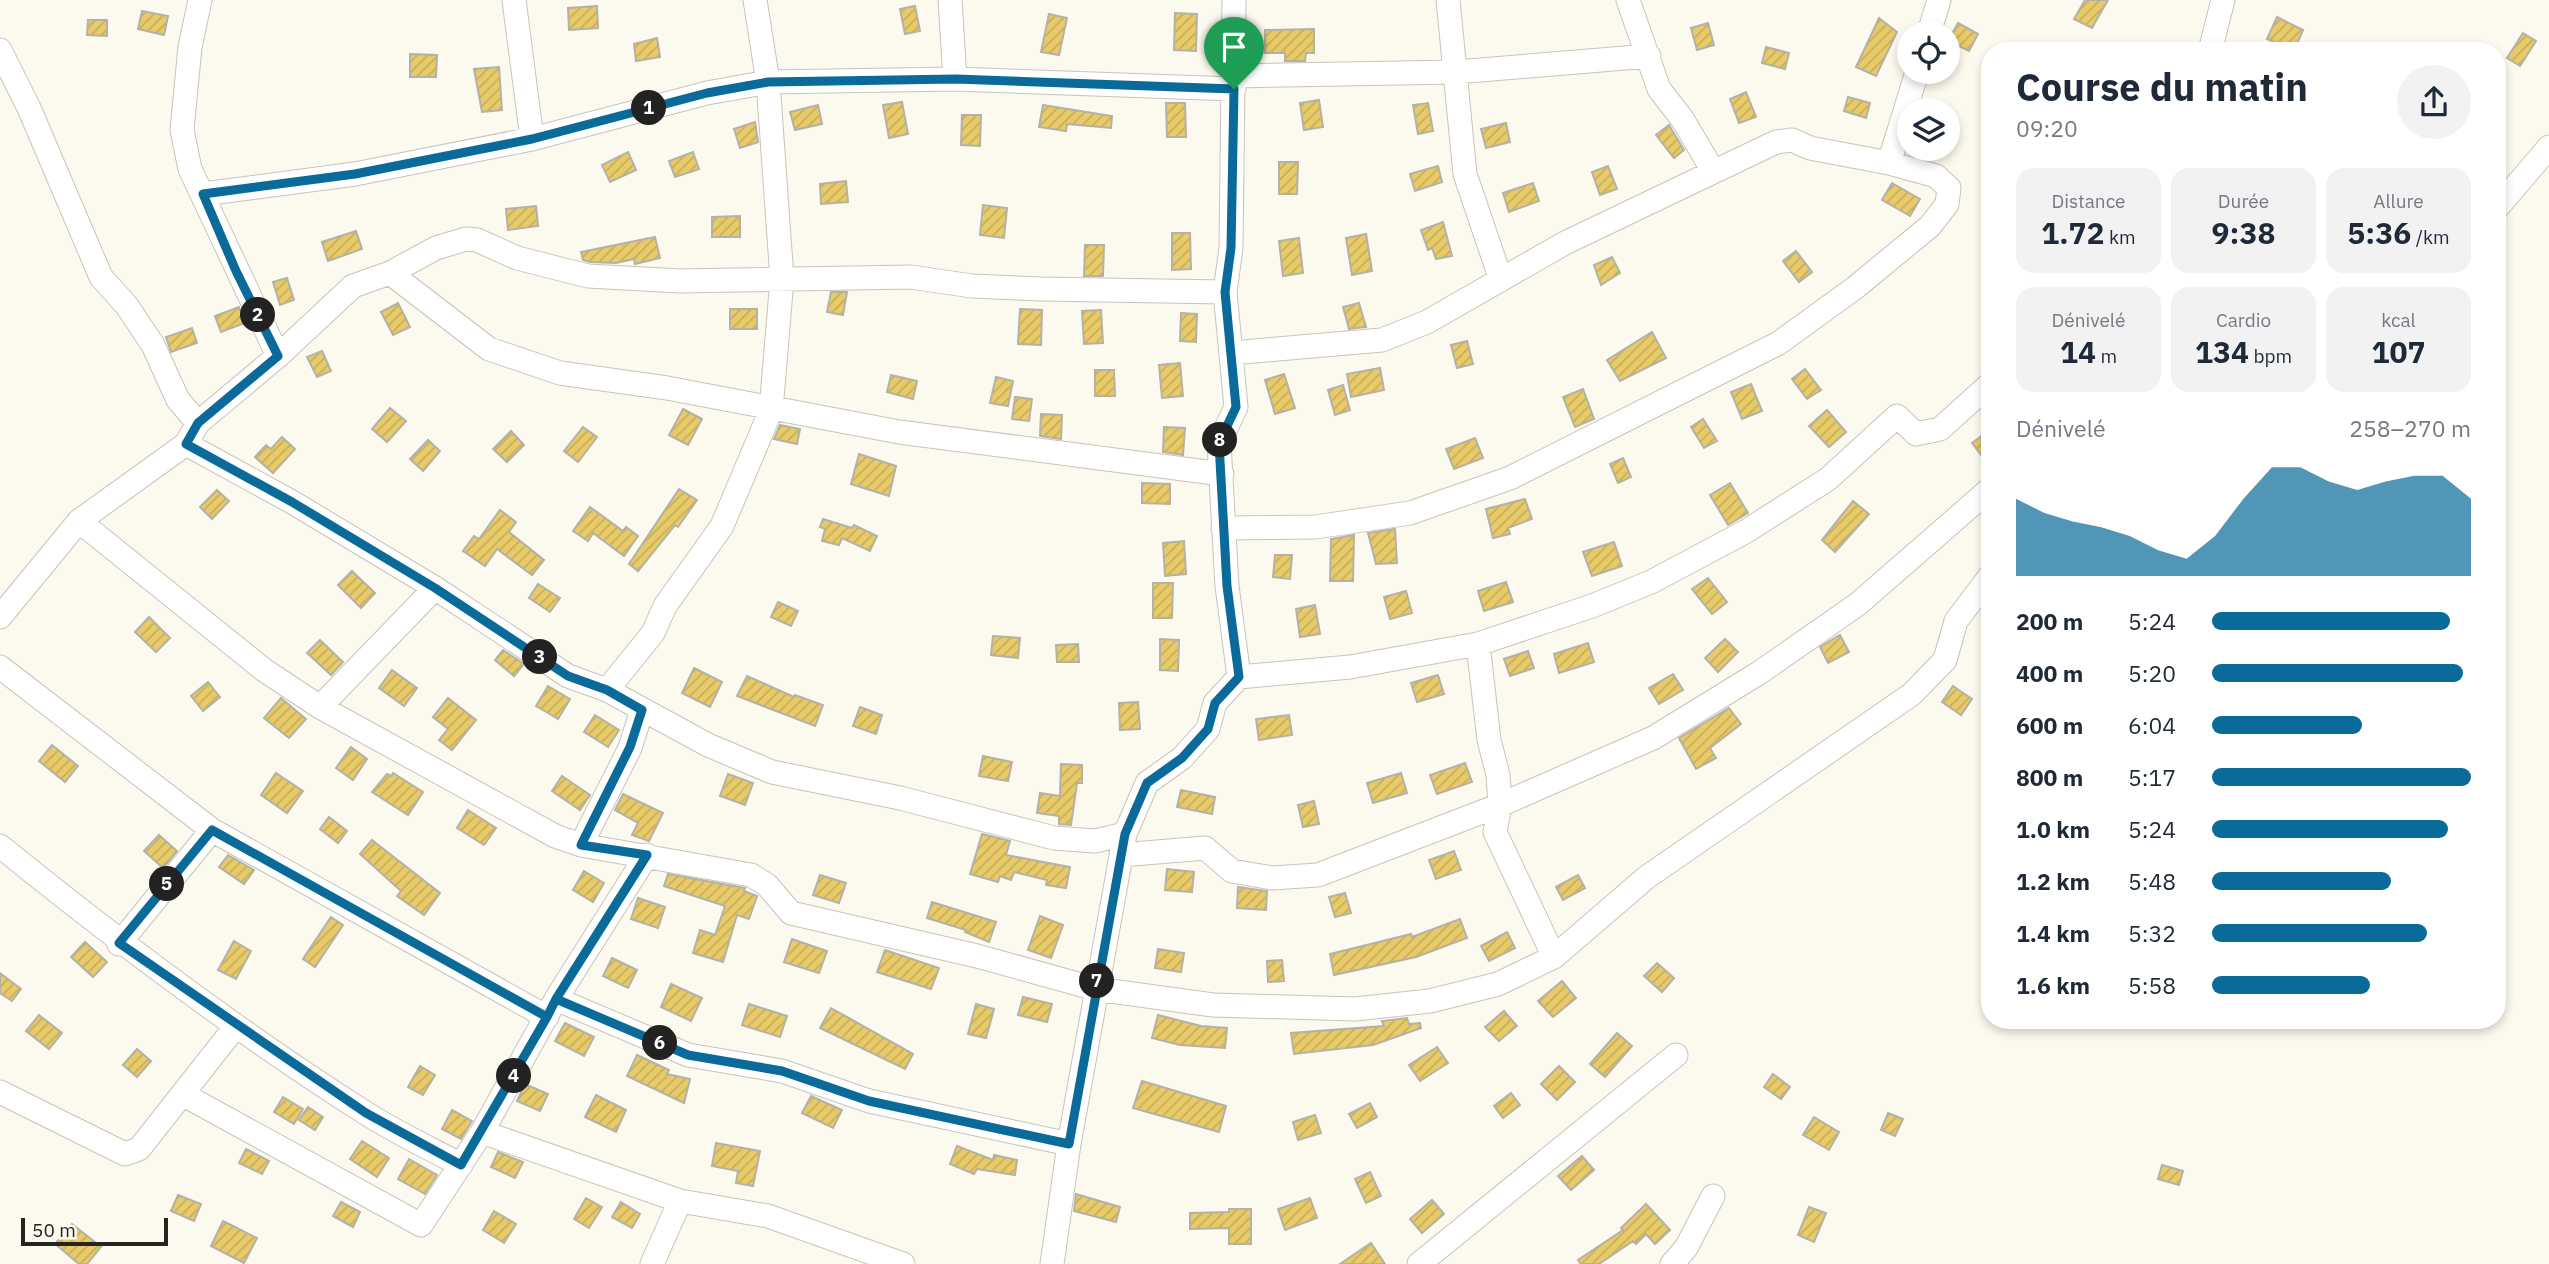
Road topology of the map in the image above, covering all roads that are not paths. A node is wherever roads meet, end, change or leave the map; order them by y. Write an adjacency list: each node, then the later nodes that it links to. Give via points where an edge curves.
1 (200, 0): 23 (street, via 182,130 190,169)
2 (514, 0): 19 (street)
3 (755, 0): 16 (street)
4 (950, 0): 15 (street)
5 (1234, 0): 17 (street)
6 (1448, 0): 14 (street)
7 (1628, 0): 13 (street)
8 (1939, 0): 10 (street)
9 (2224, 0): 11 (street)
10 (1933, 21)
11 (2212, 42)
12 (0, 50): 33 (street, via 101,277 153,345 178,400)
13 (1649, 56): 14 (street); 22 (street, via 1659,89)
14 (1456, 72): 17 (street); 27 (street, via 1465,174)
15 (956, 79): 16 (street); 17 (street)
16 (768, 82): 19 (street, via 707,93); 26 (street)
17 (1234, 83): 28 (street, via 1231,248)
18 (1913, 84): 21 (street)
19 (532, 139): 23 (street, via 355,174)
20 (2549, 148): 24 (street)
21 (1889, 163): 22 (street, via 1810,148 1792,140 1776,142); 38 (street, via 1936,176 1949,188 1947,204 1930,226 1779,343 1510,478 1410,513 1315,527)
22 (1713, 171): 27 (street, via 1565,243)
23 (203, 194): 30 (street)
24 (2506, 198)
25 (390, 273): 26 (street, via 436,248 466,239 588,276 681,281); 30 (street, via 353,286); 32 (street, via 489,349 560,373 667,388)
26 (782, 279): 28 (street, via 911,277 972,286); 32 (street)
27 (1501, 281): 29 (street, via 1427,322 1382,340)
28 (1225, 292): 29 (street)
29 (1231, 353): 35 (street, via 1236,407 1219,443)
30 (278, 356): 33 (street)
31 (1981, 392): 42 (street, via 1940,429 1916,434 1897,416 1828,479 1745,532 1651,582)
32 (771, 410): 35 (street, via 926,436); 45 (street, via 722,526 665,606 653,634)
33 (198, 423): 34 (street)
34 (186, 444): 37 (street); 39 (street)
35 (1222, 474): 38 (street)
36 (1981, 497): 48 (street, via 1858,604 1759,673 1653,738)
37 (79, 521): 41 (street); 46 (street, via 264,670)
38 (1223, 528): 44 (street)
39 (435, 588): 45 (street, via 568,676); 46 (street)
40 (1981, 600): 55 (street, via 1956,621 1945,660 1912,695 1647,877)
41 (0, 617)
42 (1478, 644): 44 (street, via 1350,667); 48 (street)
43 (0, 667): 49 (street)
44 (1239, 677): 51 (street, via 1215,703 1208,729 1182,758 1147,783)
45 (607, 690): 47 (street)
46 (320, 707): 50 (street, via 555,836)
47 (642, 710): 50 (street, via 630,747); 51 (street, via 772,772 900,798 1054,838)
48 (1500, 805): 51 (street, via 1318,875 1272,878 1232,871 1205,848); 55 (street, via 1495,832)
49 (212, 830): 54 (street); 57 (street)
50 (581, 845): 53 (street)
51 (1123, 845): 56 (street)
52 (0, 846): 54 (street)
53 (647, 855): 56 (street, via 751,874 792,913); 57 (street)
54 (119, 943): 58 (street)
55 (1554, 957): 56 (street, via 1484,988 1430,1001 1355,1009 1213,1005)
56 (1096, 989): 63 (street)
57 (552, 1008): 62 (street); 63 (street, via 688,1055 782,1071 869,1101)
58 (236, 1026): 61 (street); 64 (street, via 366,1113)
59 (1676, 1055): 70 (street)
60 (0, 1092): 61 (street, via 125,1154 139,1149)
61 (184, 1095): 64 (street, via 421,1225)
62 (482, 1132): 64 (street); 66 (street)
63 (1069, 1144): 69 (street)
64 (461, 1165)
65 (1713, 1196): 71 (street, via 1686,1248)
66 (680, 1201): 67 (street); 68 (street, via 768,1216)
67 (652, 1264)
68 (903, 1264)
69 (1052, 1264)
70 (1419, 1264)
71 (1672, 1264)

